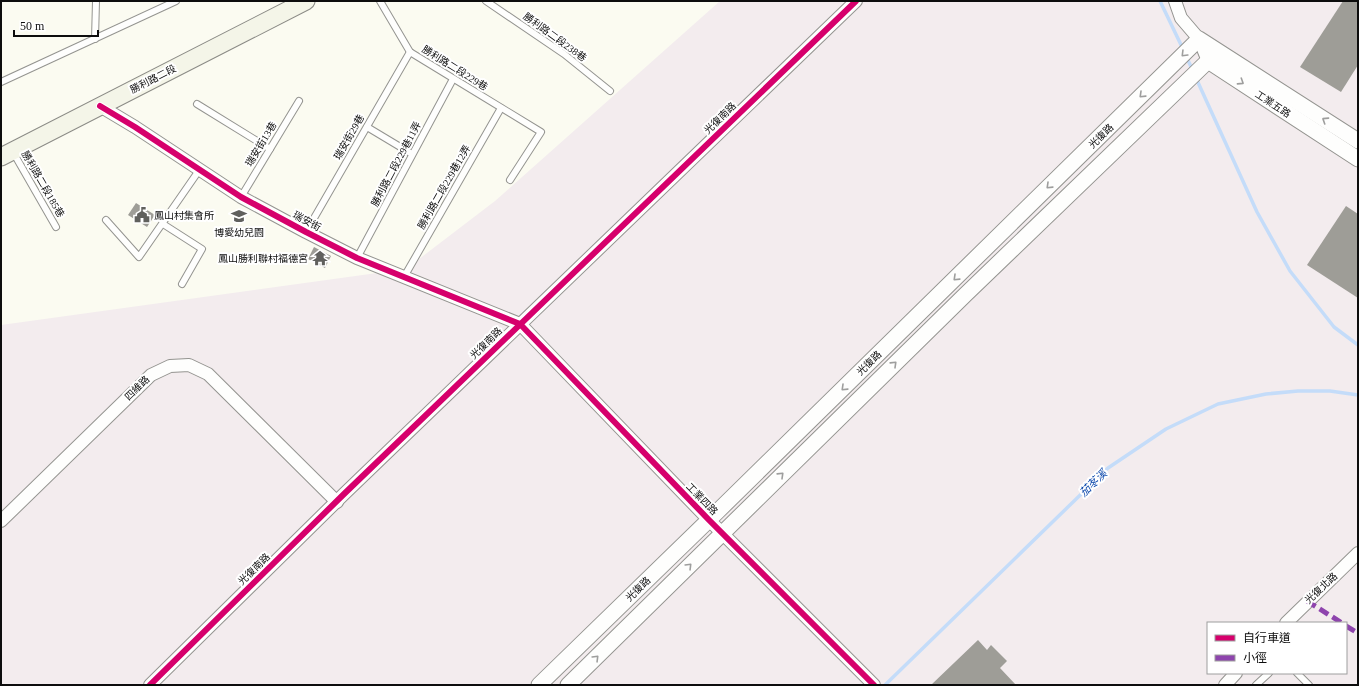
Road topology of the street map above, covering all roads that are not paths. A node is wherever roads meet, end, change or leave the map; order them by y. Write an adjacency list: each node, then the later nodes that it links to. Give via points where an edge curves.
1 (96, 1): 8 (lane)
2 (176, 1): 8 (lane)
3 (304, 1): 17 (main road, 勝利路二段)
4 (380, 1): 10 (lane, 勝利路二段229巷)
5 (486, 1): 14 (lane, 勝利路二段238巷, via 564,54)
6 (856, 1): 35 (street, 光復南路)
7 (1175, 1): 9 (street, 工業五路, via 1181,18)
8 (95, 39): 13 (lane)
9 (1198, 39): 11 (street, 工業五路); 20 (street, 工業五路, one-way to 9); 37 (street, 光復路, one-way to 37)
10 (410, 52): 12 (lane, 勝利路二段229巷); 19 (lane, 瑞安街29巷)
11 (1208, 61): 24 (street, 工業五路, one-way to 24); 39 (street, 光復路, one-way to 11, via 954,305)
12 (453, 79): 18 (lane, 勝利路二段229巷); 23 (lane, 勝利路二段229巷11弄)
13 (1, 82)
14 (610, 91)
15 (299, 101): 21 (lane, 瑞安街13巷)
16 (197, 104): 21 (lane)
17 (100, 106): 22 (main road, 勝利路二段); 25 (street, 瑞安街)
18 (501, 108): 26 (lane, 勝利路二段229巷, via 541,132); 33 (lane, 勝利路二段229巷12弄)
19 (367, 127): 23 (lane); 31 (lane, 瑞安街29巷)
20 (1358, 141)
21 (270, 149): 27 (lane, 瑞安街13巷)
22 (7, 154): 30 (lane, 勝利路二段185巷)
23 (412, 154): 32 (lane, 勝利路二段229巷11弄)
24 (1358, 160)
25 (200, 169): 27 (street, 瑞安街); 29 (lane)
26 (510, 180)
27 (241, 197): 31 (street, 瑞安街)
28 (106, 220): 29 (lane, via 139,258)
29 (163, 224): 34 (lane, via 202,249)
30 (56, 227)
31 (306, 232): 32 (street, 瑞安街)
32 (357, 258): 33 (street, 瑞安街)
33 (404, 277): 35 (street, 瑞安街)
34 (182, 284)
35 (520, 324): 36 (street, 光復南路); 37 (street, 工業四路)
36 (337, 502): 38 (street, 四維路, via 208,374 189,365 170,366 151,374); 46 (street, 光復南路)
37 (709, 520): 39 (street, 工業四路); 47 (street, 光復路)
38 (1, 521)
39 (722, 534): 45 (street, 工業四路); 48 (street, 光復路, one-way to 39)
40 (1358, 553): 41 (street, 光復北路)
41 (1287, 622)
42 (1235, 674): 49 (street)
43 (1268, 674): 50 (lane)
44 (1298, 674): 51 (lane)
45 (871, 683)
46 (150, 685)
47 (539, 685)
48 (568, 685)
49 (1225, 685)
50 (1256, 685)
51 (1308, 685)

